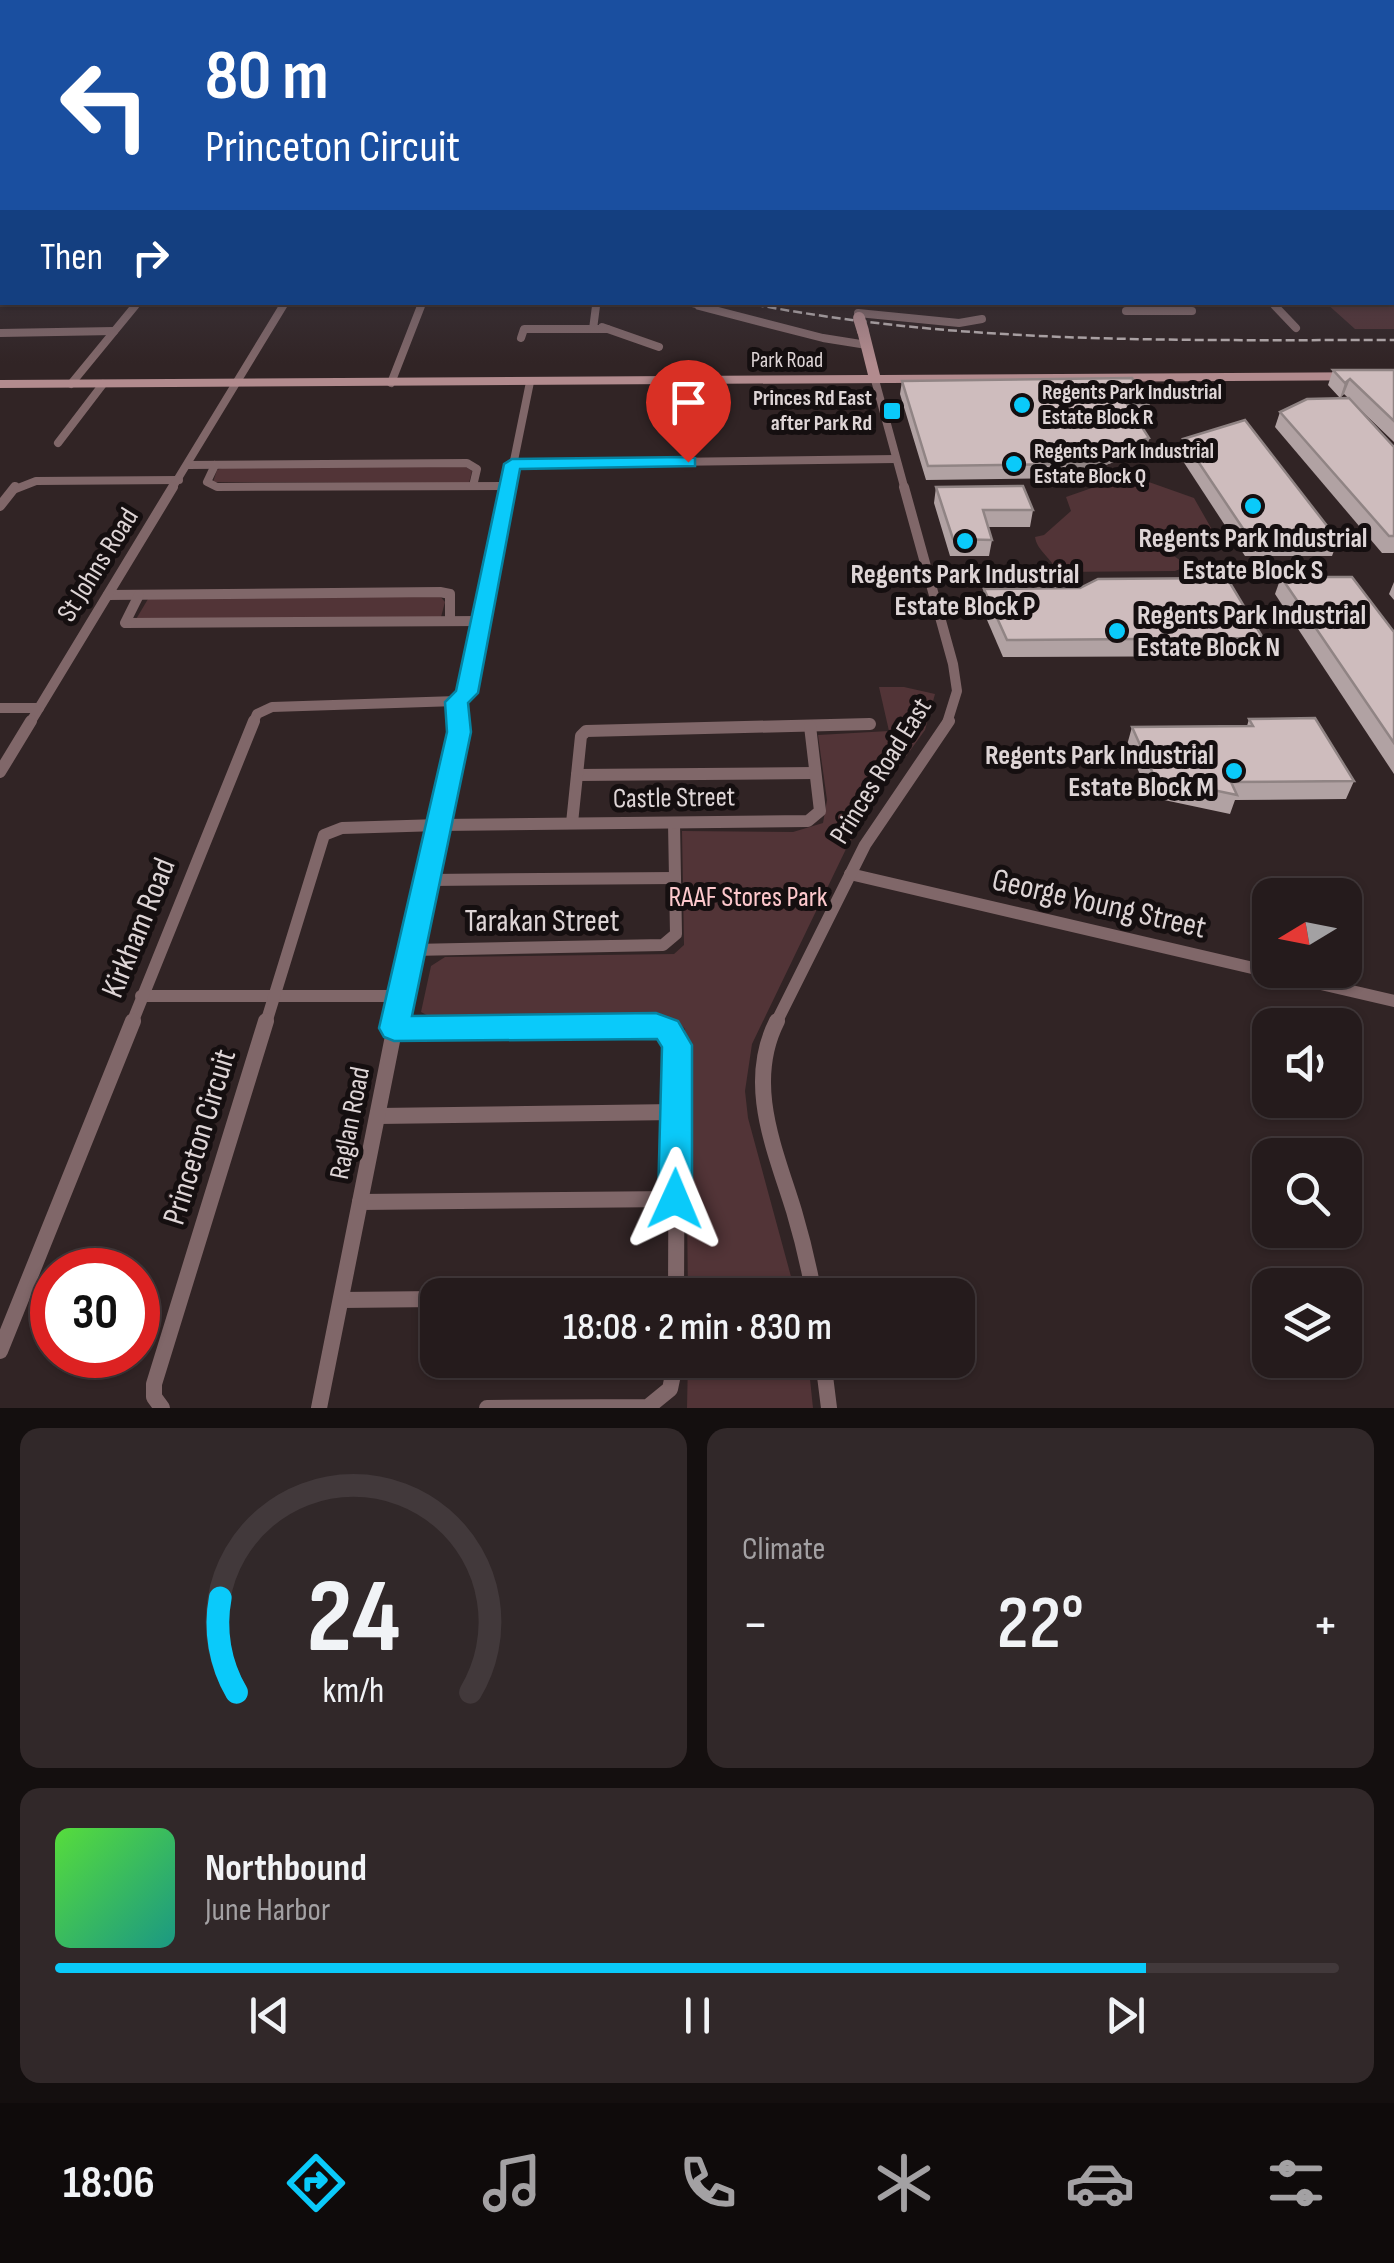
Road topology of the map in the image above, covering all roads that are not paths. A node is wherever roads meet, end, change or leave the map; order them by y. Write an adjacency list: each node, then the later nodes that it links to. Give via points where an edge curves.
1 (136, 305): 14 (street)
2 (283, 305): 22 (street, St Johns Road)
3 (422, 305): 20 (street)
4 (596, 305): 12 (street)
5 (696, 305): 11 (street, via 823,338)
6 (1274, 305): 13 (street)
7 (1168, 306): 8 (street); 9 (street)
8 (1126, 311)
9 (1192, 311)
10 (982, 319): 11 (street)
11 (860, 322): 19 (main road)
12 (594, 326): 16 (street, via 524,329); 17 (street)
13 (1296, 328)
14 (114, 331): 15 (street); 24 (street)
15 (0, 333)
16 (521, 338)
17 (659, 347)
18 (1394, 376): 19 (main road, Park Road)
19 (875, 380): 21 (main road, Park Road); 27 (street, Princes Road East)
20 (392, 382): 21 (main road, Park Road); 22 (main road, Park Road)
21 (530, 382): 28 (street, Raglan Road)
22 (237, 383): 25 (main road, Park Road); 29 (street, St Johns Road)
23 (0, 384): 24 (main road, Park Road)
24 (71, 384): 25 (main road, Park Road)
25 (102, 384): 26 (street)
26 (58, 443)
27 (896, 459): 28 (street); 50 (street, Princes Road East, via 958,692 944,728)
28 (512, 464): 33 (street, Raglan Road)
29 (188, 465): 30 (street); 31 (street, St Johns Road)
30 (215, 465): 32 (street, via 466,463 477,469); 32 (street, via 206,482 217,487)
31 (179, 480): 34 (street, via 36,481 15,487); 35 (street, St Johns Road)
32 (473, 486): 33 (street)
33 (508, 486): 38 (street, Raglan Road)
34 (0, 506)
35 (108, 595): 36 (street); 41 (street, St Johns Road)
36 (139, 595): 37 (street, via 440,592 453,600); 37 (street, via 125,624)
37 (450, 621): 38 (street)
38 (482, 621): 39 (street, Raglan Road, via 466,693)
39 (457, 702): 49 (street, Raglan Road, via 461,718); 54 (street, Kirkham Road, via 272,707 257,714)
40 (0, 708): 41 (street)
41 (39, 708): 44 (street, St Johns Road)
42 (870, 724): 43 (street)
43 (810, 726): 45 (street, Castle Street); 46 (street, via 594,728 580,736)
44 (0, 772)
45 (815, 772): 46 (street); 47 (street, Castle Street, via 820,810 808,821)
46 (576, 775): 48 (street)
47 (674, 823): 48 (street, Castle Street); 51 (street, Tarakan Street)
48 (572, 824): 49 (street, Castle Street)
49 (439, 826): 52 (street, Raglan Road); 56 (street, Princeton Circuit, via 342,828 324,835)
50 (850, 874): 57 (street, George Young Street); 64 (street, Princes Road East, via 771,1034 761,1079 769,1140)
51 (676, 878): 52 (street); 53 (street, Tarakan Street, via 676,934 654,948)
52 (428, 880): 53 (street, Raglan Road)
53 (412, 950): 55 (street, Raglan Road)
54 (141, 996): 56 (street); 67 (street, Kirkham Road)
55 (402, 996): 56 (street); 58 (street, Raglan Road)
56 (275, 997): 70 (street, Princeton Circuit, via 154,1384)
57 (1394, 1000)
58 (394, 1028): 59 (street, via 656,1025 677,1045); 60 (street, Raglan Road)
59 (676, 1112): 60 (street); 61 (street)
60 (378, 1116): 62 (street, Raglan Road)
61 (675, 1199): 62 (street); 63 (street)
62 (360, 1202): 66 (street, Raglan Road)
63 (676, 1278)
64 (810, 1278)
65 (420, 1298): 66 (street)
66 (341, 1300): 71 (street, Raglan Road)
67 (0, 1351)
68 (676, 1378): 72 (street, via 669,1393 648,1407)
69 (825, 1378): 73 (street)
70 (162, 1408)
71 (320, 1408)
72 (487, 1408)
73 (828, 1408)

